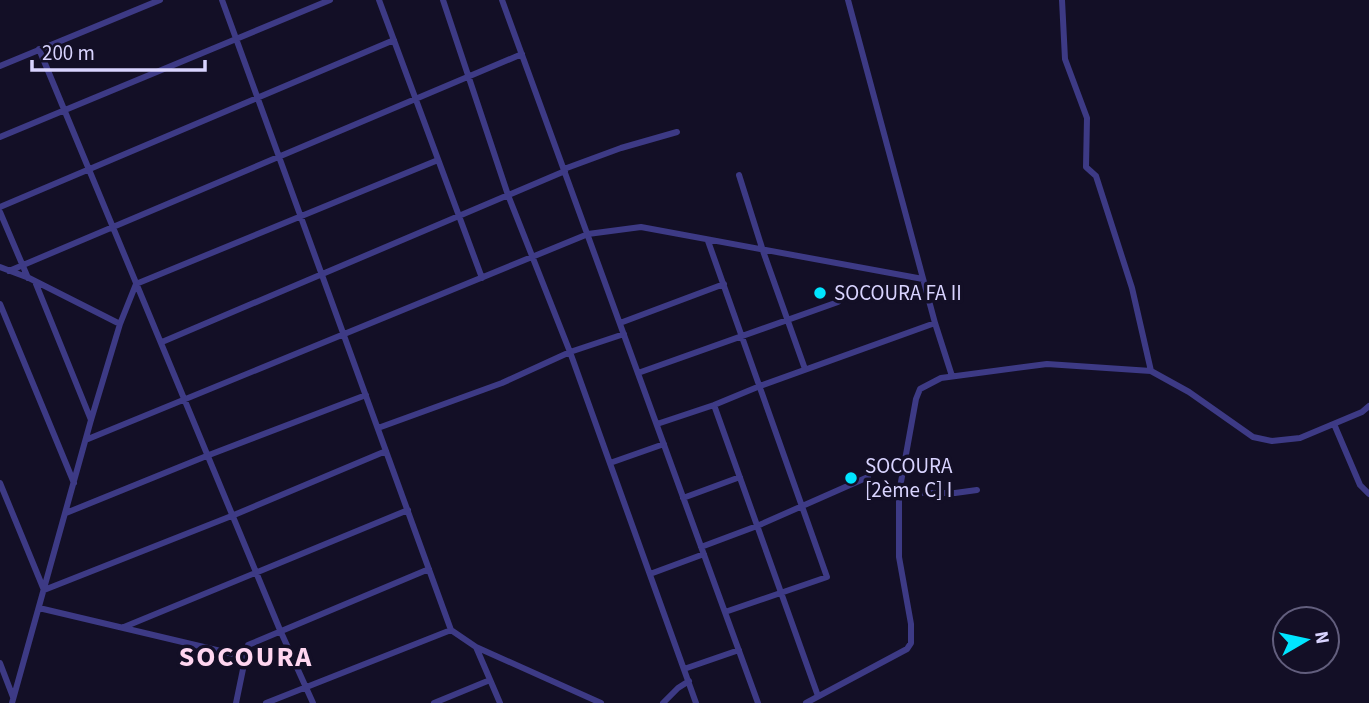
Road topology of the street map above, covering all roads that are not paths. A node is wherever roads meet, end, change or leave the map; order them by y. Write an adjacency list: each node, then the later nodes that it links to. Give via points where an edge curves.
1 (160, 0): 11 (street)
2 (222, 0): 9 (street)
3 (330, 0): 9 (street)
4 (379, 0): 10 (street)
5 (443, 0): 14 (street)
6 (502, 0): 12 (street)
7 (848, 0): 40 (street)
8 (1062, 0): 56 (street, via 1065,59 1087,118 1086,167 1096,176 1132,288)
9 (236, 38): 15 (street); 17 (street)
10 (394, 40): 15 (street); 16 (street)
11 (39, 49): 13 (street); 17 (street)
12 (522, 54): 14 (street); 23 (street)
13 (0, 66)
14 (468, 77): 16 (street); 25 (street)
15 (257, 97): 20 (street); 22 (street)
16 (416, 99): 20 (street); 21 (street)
17 (65, 111): 19 (street); 22 (street)
18 (677, 132): 23 (street)
19 (0, 137)
20 (279, 157): 27 (street); 29 (street)
21 (438, 160): 27 (street); 28 (street)
22 (89, 169): 26 (street); 29 (street)
23 (565, 170): 25 (street); 30 (street)
24 (739, 175): 32 (street)
25 (508, 195): 28 (street); 33 (street)
26 (0, 209): 34 (street)
27 (301, 216): 37 (street); 42 (street)
28 (459, 216): 37 (street); 39 (street)
29 (113, 227): 34 (street); 42 (street)
30 (588, 234): 31 (street, via 641,227); 33 (street); 47 (street)
31 (708, 240): 32 (street); 43 (street)
32 (763, 251): 40 (street); 46 (street)
33 (531, 257): 39 (street); 54 (street)
34 (23, 265): 36 (street); 38 (street)
35 (0, 267): 36 (street)
36 (9, 271): 38 (street)
37 (322, 275): 50 (street); 53 (street)
38 (29, 278): 41 (street)
39 (482, 278): 50 (street)
40 (923, 279): 48 (street)
41 (36, 284): 49 (street); 64 (street)
42 (136, 284): 49 (street); 53 (street)
43 (724, 284): 47 (street); 52 (street)
44 (838, 302): 46 (street)
45 (1, 308): 76 (street)
46 (789, 320): 52 (street); 55 (street)
47 (620, 323): 51 (street)
48 (935, 323): 55 (street); 58 (street)
49 (120, 324): 64 (street)
50 (343, 334): 60 (street); 61 (street)
51 (624, 334): 54 (street); 57 (street)
52 (744, 336): 57 (street); 59 (street)
53 (162, 342): 61 (street)
54 (570, 352): 67 (street, via 502,383); 72 (street)
55 (805, 369): 59 (street)
56 (1150, 371): 58 (street, via 1047,364); 66 (street, via 1253,437 1272,441 1300,438)
57 (638, 373): 65 (street)
58 (952, 376): 78 (street, via 920,389)
59 (760, 386): 62 (street); 81 (street)
60 (366, 395): 67 (street); 71 (street)
61 (186, 398): 68 (street); 71 (street)
62 (714, 405): 65 (street); 73 (street)
63 (1369, 406): 66 (street)
64 (91, 420): 68 (street)
65 (657, 424): 69 (street)
66 (1334, 424): 79 (street, via 1360,485)
67 (378, 428): 70 (street)
68 (88, 439): 76 (street)
69 (664, 443): 72 (street); 80 (street)
70 (386, 451): 82 (street); 84 (street)
71 (209, 455): 83 (street); 84 (street)
72 (610, 463): 89 (street)
73 (740, 477): 80 (street); 85 (street)
74 (868, 477): 81 (street)
75 (0, 483): 90 (street)
76 (74, 483): 83 (street)
77 (977, 490): 78 (street)
78 (899, 493): 105 (street, via 898,557 911,643)
79 (1369, 494)
80 (683, 498): 86 (street)
81 (803, 507): 85 (street); 91 (street, via 827,577)
82 (408, 510): 87 (street); 88 (street)
83 (66, 513): 90 (street)
84 (234, 515): 88 (street); 90 (street)
85 (757, 526): 86 (street); 91 (street)
86 (703, 550): 89 (street); 93 (street)
87 (429, 569): 95 (street); 96 (street)
88 (256, 572): 94 (street); 95 (street)
89 (650, 574): 101 (street)
90 (44, 590): 92 (street)
91 (780, 593): 93 (street); 105 (street)
92 (39, 608): 94 (street); 106 (street)
93 (725, 612): 98 (street)
94 (124, 627): 99 (street)
95 (280, 630): 99 (street, via 248,645); 104 (street)
96 (451, 630): 97 (street); 104 (street)
97 (476, 648): 102 (street); 112 (street)
98 (739, 650): 101 (street); 115 (street)
99 (246, 657): 107 (street)
100 (0, 663): 106 (street)
101 (684, 670): 103 (street)
102 (490, 680): 110 (street); 111 (street)
103 (689, 681): 113 (street); 114 (street)
104 (306, 687): 108 (street); 109 (street)
105 (818, 696): 116 (street)
106 (13, 700)
107 (236, 703)
108 (266, 703)
109 (313, 703)
110 (434, 703)
111 (500, 703)
112 (601, 703)
113 (663, 703)
114 (696, 703)
115 (758, 703)
116 (806, 703)

